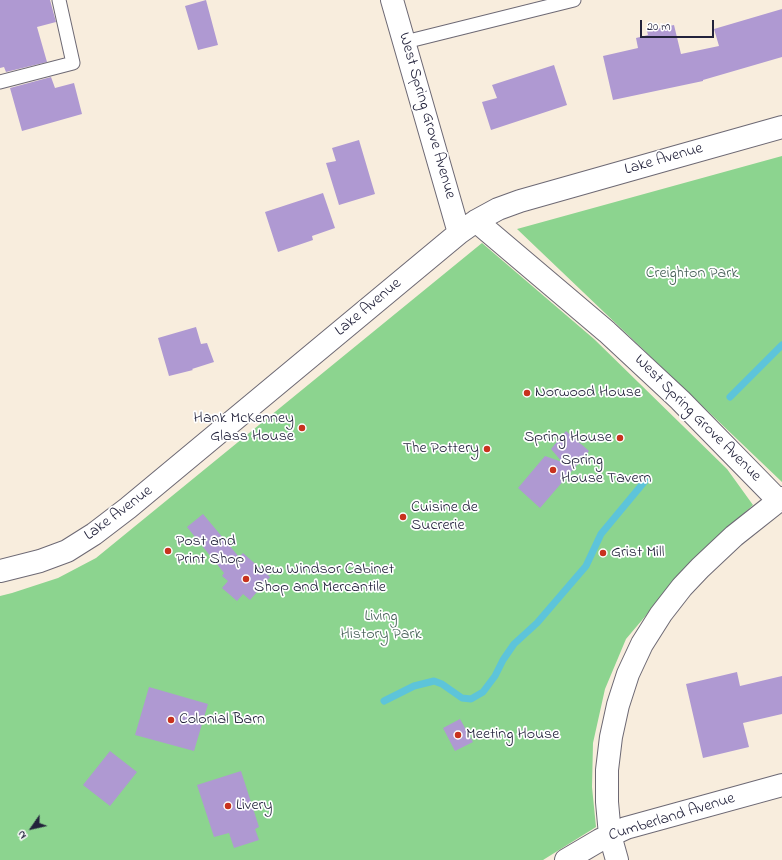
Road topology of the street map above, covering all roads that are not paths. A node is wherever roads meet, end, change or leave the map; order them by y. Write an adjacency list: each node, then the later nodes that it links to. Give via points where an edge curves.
1 (59, 0): 5 (lane, via 73,63)
2 (392, 0): 4 (street, West Spring Grove Avenue)
3 (574, 0): 4 (lane)
4 (405, 42): 7 (street, West Spring Grove Avenue)
5 (0, 82)
6 (782, 127): 7 (street, Lake Avenue, via 520,201 498,209)
7 (468, 227): 8 (street, West Spring Grove Avenue, via 607,332); 9 (street, Lake Avenue, via 94,534 67,551)
8 (780, 499): 11 (street, West Spring Grove Avenue, via 734,536 700,568 661,614 642,644 628,674 611,737 607,770)
9 (0, 571)
10 (782, 786): 11 (street, Cumberland Avenue, via 626,828)
11 (610, 835): 12 (street, Cumberland Avenue); 13 (street, West Spring Grove Avenue)
12 (566, 860)
13 (617, 860)

